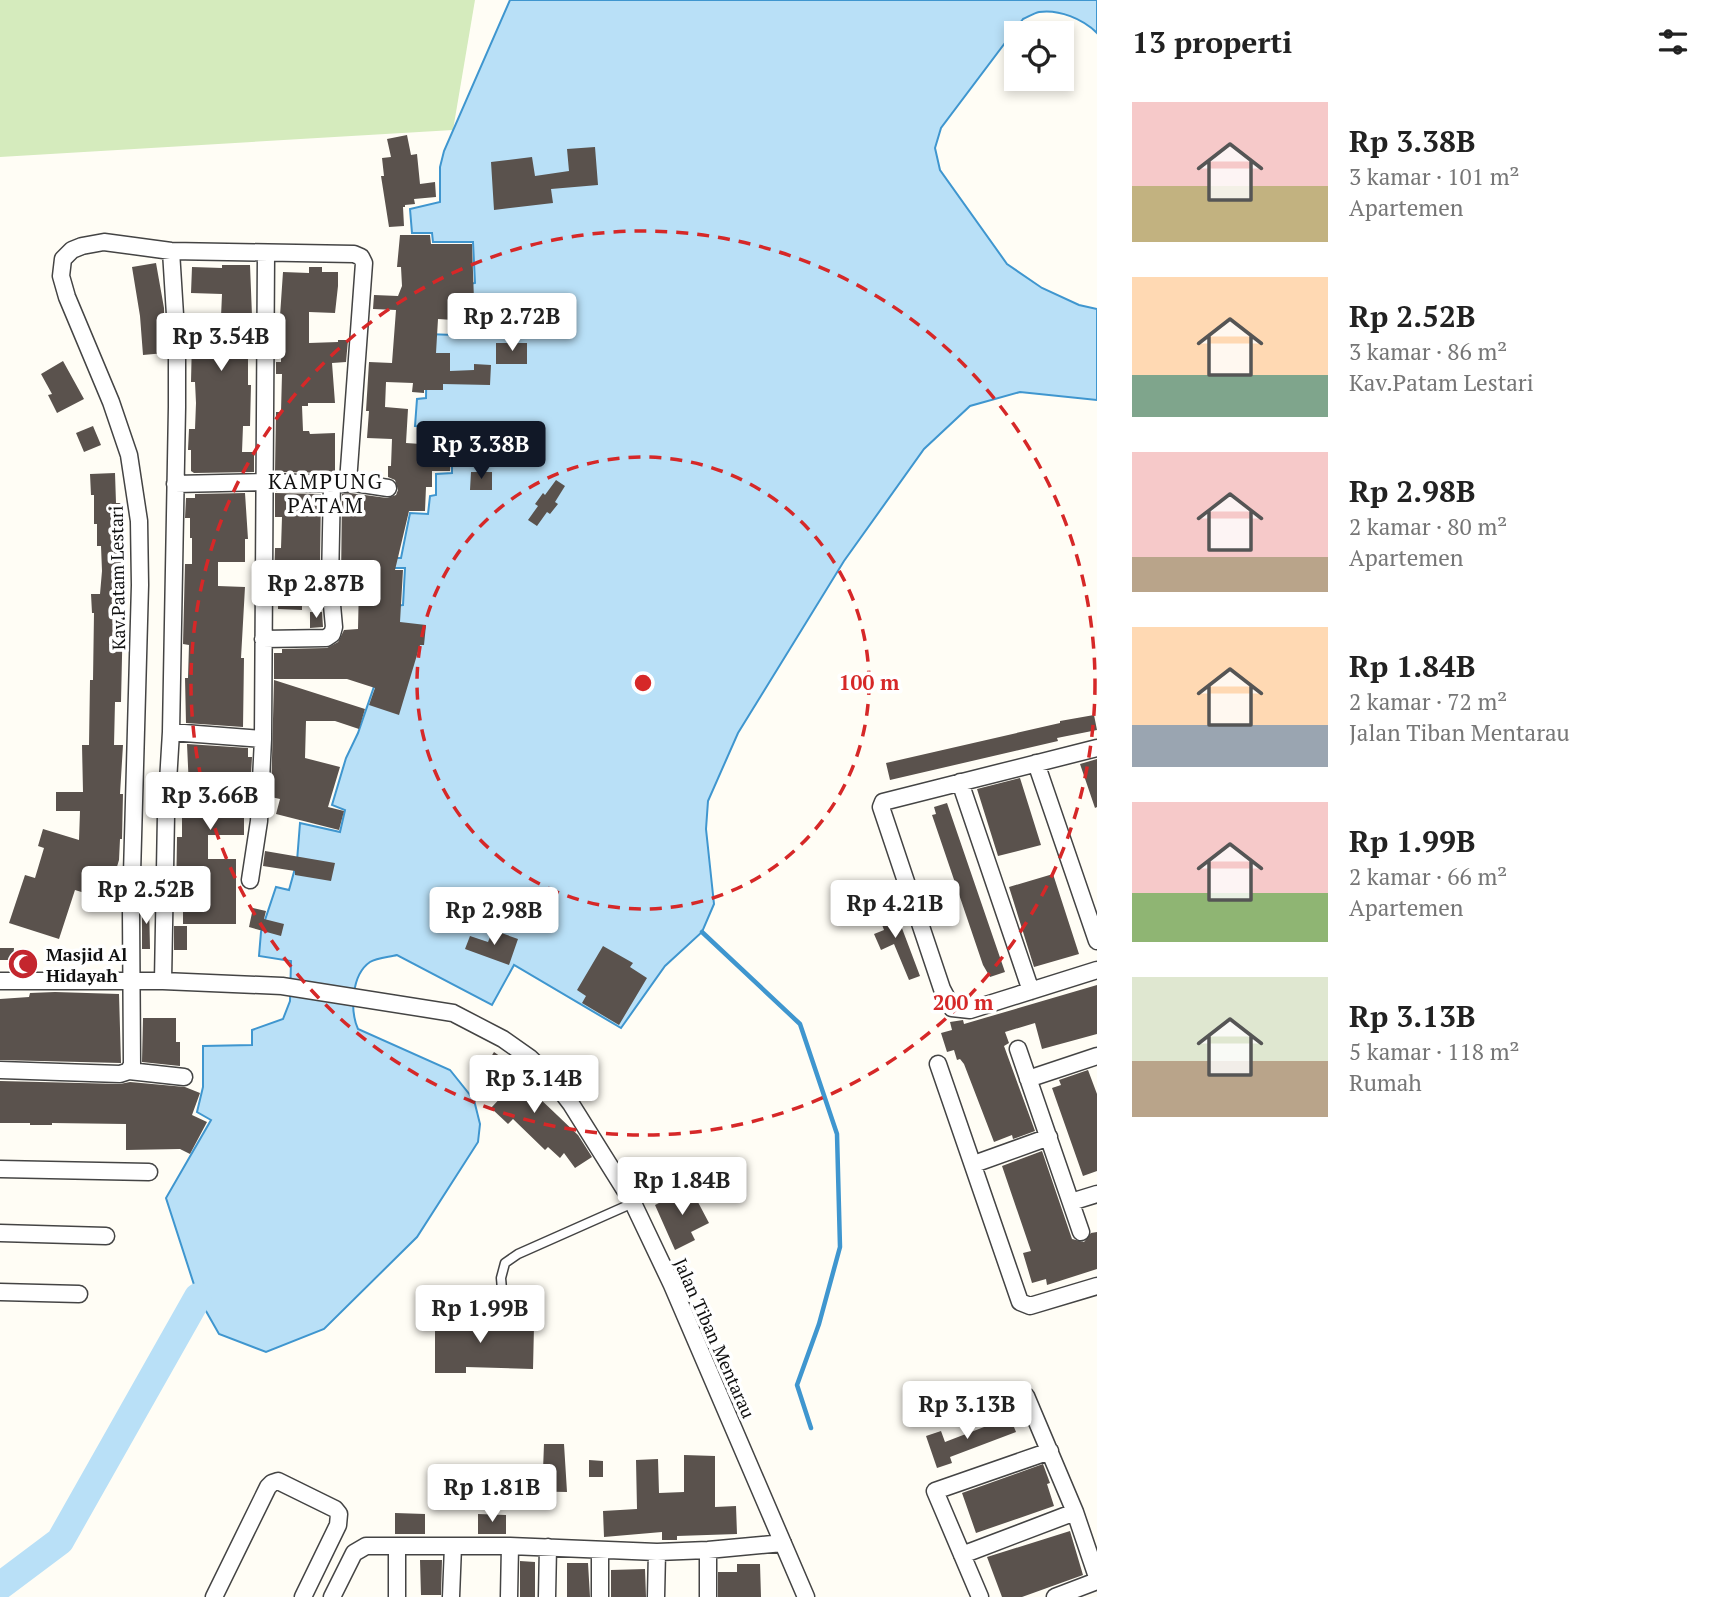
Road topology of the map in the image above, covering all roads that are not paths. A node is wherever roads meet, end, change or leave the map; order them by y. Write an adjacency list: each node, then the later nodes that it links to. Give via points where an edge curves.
1 (171, 251): 2 (street, Kav.Patam Lestari); 5 (street, via 177,347); 18 (street, Kav.Patam Lestari, via 92,243 72,250 61,266 66,297 129,455 137,511 140,585)
2 (266, 254): 3 (street); 4 (street, Kav.Patam Lestari, via 354,254 363,263)
3 (263, 482): 4 (street); 5 (street); 7 (street)
4 (340, 482): 6 (street); 7 (street, via 330,583 332,634 326,638)
5 (175, 484): 8 (street)
6 (388, 488)
7 (263, 639): 9 (street)
8 (171, 732): 9 (street); 17 (street)
9 (263, 739): 13 (street, via 259,821)
10 (1097, 748): 11 (street)
11 (1036, 763): 12 (street); 14 (street)
12 (960, 782): 19 (street); 19 (street, via 883,802 884,822 952,1008 970,1010)
13 (250, 880)
14 (1097, 941)
15 (1097, 970): 19 (street)
16 (0, 981): 18 (street)
17 (163, 981): 18 (street); 33 (street, Jalan Tiban Mentarau, via 282,986 453,1013 477,1024 530,1058 552,1079)
18 (133, 982): 24 (street, Kav.Patam Lestari)
19 (1031, 991)
20 (1018, 1049): 26 (street)
21 (1097, 1057): 26 (street)
22 (938, 1064): 28 (street)
23 (0, 1070): 24 (street)
24 (129, 1071): 25 (street)
25 (184, 1077)
26 (1028, 1079): 27 (street)
27 (1050, 1140): 28 (street); 32 (street)
28 (975, 1167): 37 (street, via 1022,1304 1032,1306)
29 (0, 1168): 30 (street)
30 (149, 1172)
31 (1097, 1194): 32 (street)
32 (1071, 1202): 34 (street)
33 (633, 1203): 40 (lane, via 505,1263); 44 (street, Jalan Tiban Mentarau)
34 (1081, 1232)
35 (0, 1233): 36 (street)
36 (106, 1236)
37 (1097, 1286)
38 (0, 1292): 39 (street)
39 (79, 1294)
40 (503, 1301)
41 (1026, 1396): 42 (street)
42 (1050, 1451): 43 (street); 52 (street, via 935,1491)
43 (1075, 1511): 52 (street); 53 (street)
44 (783, 1543): 50 (street); 64 (street, Jalan Tiban Mentarau)
45 (397, 1546): 46 (street); 56 (street, via 356,1550); 57 (street)
46 (453, 1546): 47 (street); 58 (street)
47 (510, 1546): 48 (street); 59 (street)
48 (548, 1547): 49 (street); 60 (street)
49 (600, 1550): 51 (street); 61 (street)
50 (708, 1550): 51 (street); 63 (street)
51 (657, 1552): 62 (street)
52 (962, 1555): 65 (street)
53 (1097, 1579): 66 (street)
54 (214, 1597): 55 (street, via 268,1487 278,1481 339,1514)
55 (303, 1597)
56 (332, 1597)
57 (397, 1597)
58 (451, 1597)
59 (509, 1597)
60 (547, 1597)
61 (600, 1597)
62 (656, 1597)
63 (708, 1597)
64 (806, 1597)
65 (979, 1597)
66 (1055, 1597)

